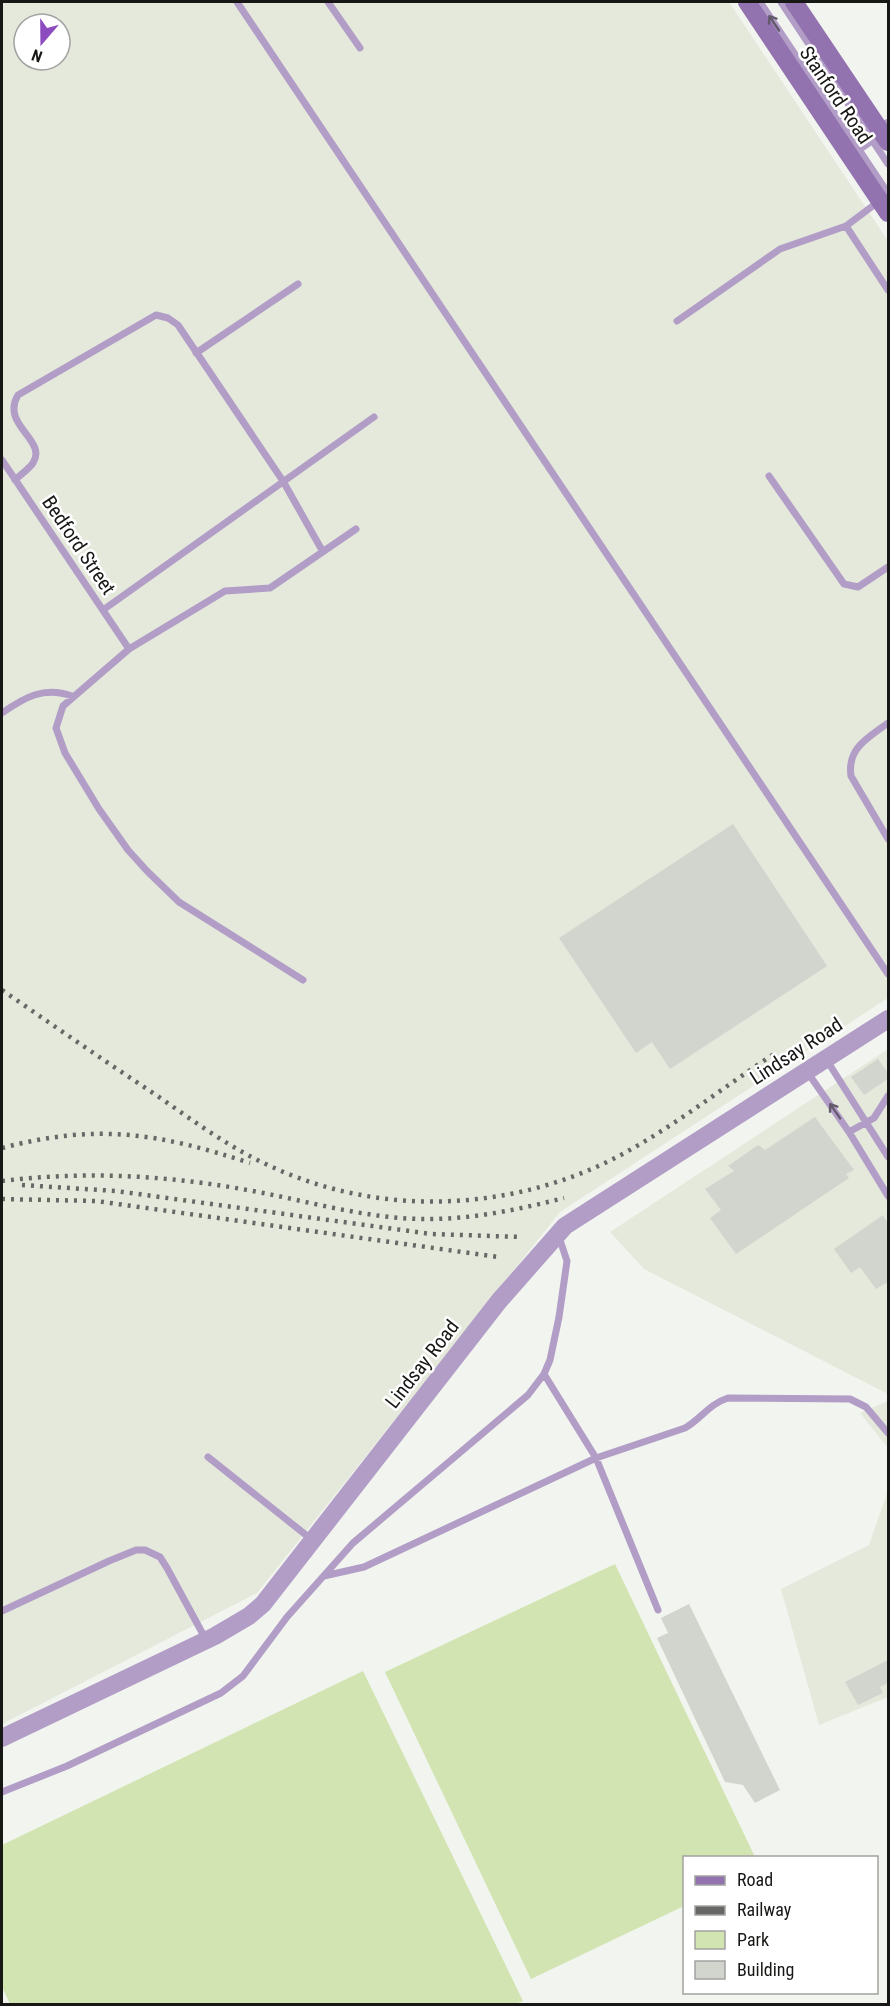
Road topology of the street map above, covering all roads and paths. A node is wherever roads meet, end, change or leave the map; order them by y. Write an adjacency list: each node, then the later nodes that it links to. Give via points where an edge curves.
1 (237, 2): 31 (lane)
2 (328, 2): 7 (lane)
3 (747, 2): 9 (main road, Stanford Road)
4 (760, 2): 9 (lane, one-way to 4)
5 (781, 2): 8 (lane)
6 (794, 2): 8 (main road, Stanford Road)
7 (360, 48)
8 (882, 134): 9 (street); 10 (lane)
9 (853, 150): 11 (main road, Stanford Road)
10 (888, 164)
11 (886, 202): 12 (lane)
12 (846, 226): 14 (lane); 15 (lane, via 780,249)
13 (298, 284): 16 (lane)
14 (888, 290)
15 (677, 321)
16 (196, 352): 20 (lane, via 178,325 156,315 18,395 11,414 36,454 33,463); 21 (lane)
17 (374, 417): 21 (lane)
18 (2, 460): 20 (lane, Bedford Street)
19 (768, 476): 24 (lane, via 844,584 858,587)
20 (15, 480): 25 (lane, Bedford Street)
21 (283, 481): 23 (lane); 25 (lane)
22 (356, 529): 23 (lane)
23 (323, 552): 26 (lane, via 270,588 225,591)
24 (888, 567)
25 (103, 610): 26 (lane, Bedford Street)
26 (129, 649): 27 (lane)
27 (72, 696): 28 (lane, via 42,691); 32 (lane, via 58,715 58,739 128,850 179,902)
28 (2, 713)
29 (888, 723): 30 (lane, via 856,747 850,765 851,777)
30 (888, 839)
31 (888, 974)
32 (303, 980)
33 (888, 1019): 34 (street, Lindsay Road)
34 (826, 1059): 35 (street, Lindsay Road); 37 (lane)
35 (807, 1071): 38 (lane, one-way to 35); 41 (street, Lindsay Road)
36 (888, 1096): 37 (lane, via 878,1114)
37 (866, 1123): 38 (lane); 39 (lane)
38 (849, 1132): 40 (lane)
39 (888, 1157)
40 (888, 1196)
41 (558, 1235): 42 (lane, via 567,1256 566,1269 550,1360); 46 (street, Lindsay Road, via 499,1301)
42 (544, 1374): 45 (lane); 47 (lane, via 528,1395 353,1543)
43 (888, 1433): 45 (lane, via 872,1412 850,1399 728,1398 716,1402 684,1428)
44 (208, 1457): 46 (lane)
45 (596, 1458): 47 (lane, via 364,1567); 48 (lane)
46 (313, 1540): 50 (street, Lindsay Road, via 263,1604)
47 (324, 1576): 52 (lane, via 243,1676 221,1693 68,1766)
48 (658, 1610)
49 (2, 1611): 50 (lane, via 109,1561 145,1550 159,1557 167,1568)
50 (206, 1641): 51 (street, Lindsay Road)
51 (2, 1738)
52 (2, 1792)

